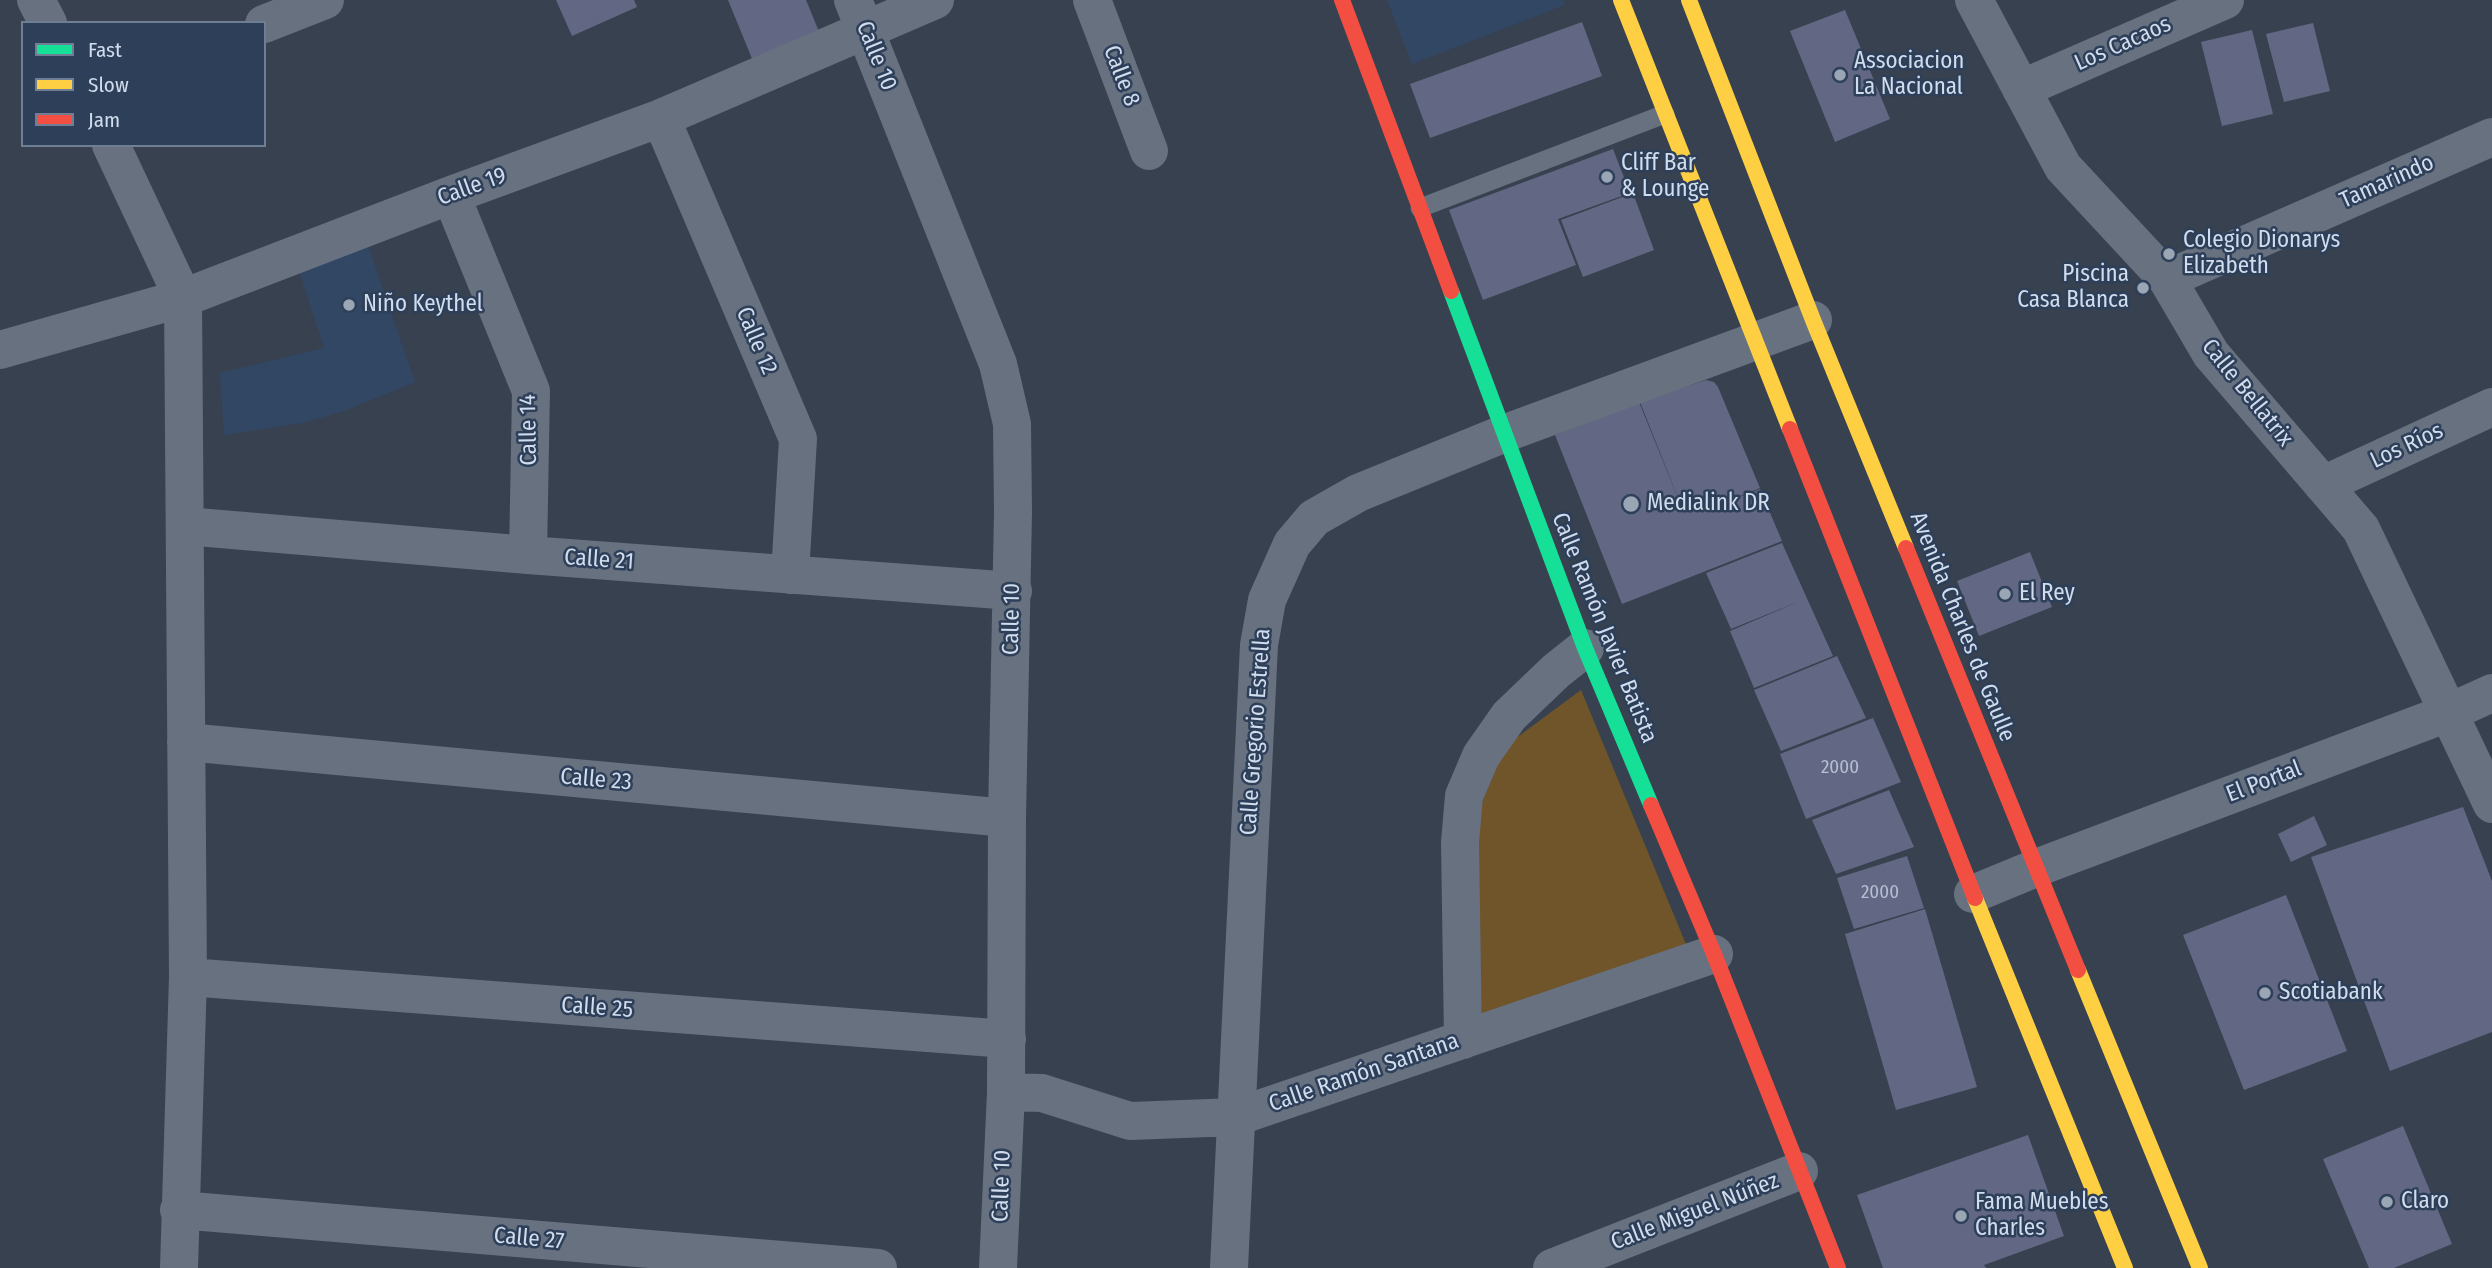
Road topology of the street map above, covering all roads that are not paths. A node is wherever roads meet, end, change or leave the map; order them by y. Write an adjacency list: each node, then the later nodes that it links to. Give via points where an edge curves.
1 (36, 0): 11 (street)
2 (325, 0): 12 (street)
3 (935, 0): 10 (street, Calle 19)
4 (1092, 0): 18 (street, Calle 8)
5 (1342, 0): 20 (main road, Calle Ramón Javier Batista)
6 (1620, 0): 14 (main road)
7 (1689, 0): 23 (main road, Avenida Charles de Gaulle)
8 (1974, 0): 13 (street, Calle Bellatrix)
9 (2225, 0): 13 (street, Los Cacaos)
10 (859, 15): 15 (street, Calle 19); 32 (street, Calle 10, via 998,364 1012,424)
11 (47, 21)
12 (266, 23)
13 (2021, 89): 21 (street, Calle Bellatrix, via 2063,167)
14 (1665, 114): 20 (lane); 24 (main road)
15 (660, 118): 19 (street, Calle 19); 31 (street, Calle 12, via 798,439)
16 (2492, 137): 21 (street, Tamarindo)
17 (112, 147): 22 (street)
18 (1149, 151)
19 (451, 195): 22 (street, Calle 19); 30 (street, Calle 14, via 531,391)
20 (1420, 208): 27 (main road, Calle Ramón Javier Batista)
21 (2167, 279): 28 (street, Calle Bellatrix, via 2211,354)
22 (183, 298): 25 (street, Calle 19); 29 (street)
23 (1813, 320): 24 (street, Calle Gregorio Estrella); 39 (main road, Avenida Charles de Gaulle)
24 (1757, 341): 27 (street, Calle Gregorio Estrella); 40 (main road)
25 (0, 350)
26 (2492, 407): 28 (street, Los Ríos)
27 (1503, 434): 33 (main road, Calle Ramón Javier Batista); 46 (street, Calle Gregorio Estrella, via 1358,493 1314,518 1292,544 1267,600 1258,645)
28 (2323, 485): 35 (street, Calle Bellatrix, via 2361,529)
29 (185, 526): 30 (street, Calle 21); 36 (street)
30 (528, 555): 31 (street, Calle 21)
31 (790, 575): 32 (street, Calle 21)
32 (1013, 591): 38 (street, Calle 10)
33 (1585, 648): 41 (main road, Calle Ramón Javier Batista); 44 (street, via 1509,716 1481,755 1464,796 1460,842)
34 (2492, 693): 35 (street, El Portal)
35 (2448, 713): 37 (street, Calle Bellatrix); 39 (street, El Portal)
36 (186, 742): 38 (street, Calle 23); 42 (street)
37 (2492, 804)
38 (1007, 818): 43 (street, Calle 10)
39 (2036, 868): 40 (street, El Portal); 56 (main road, Avenida Charles de Gaulle)
40 (1973, 894): 55 (main road)
41 (1714, 954): 44 (street, Calle Ramón Santana); 47 (main road, Calle Ramón Javier Batista)
42 (188, 977): 43 (street, Calle 25); 48 (street)
43 (1007, 1039): 45 (street, Calle 10)
44 (1463, 1040): 46 (street, Calle Ramón Santana)
45 (1006, 1092): 46 (street, Calle Ramón Santana, via 1042,1093 1130,1121); 51 (street, Calle 10)
46 (1236, 1117): 52 (street, Calle Gregorio Estrella)
47 (1799, 1171): 53 (street, Calle Miguel Núñez); 54 (main road, Calle Ramón Javier Batista)
48 (179, 1210): 49 (street); 50 (street, Calle 27)
49 (179, 1268)
50 (878, 1268)
51 (999, 1268)
52 (1229, 1268)
53 (1552, 1268)
54 (1838, 1268)
55 (2125, 1268)
56 (2200, 1268)

